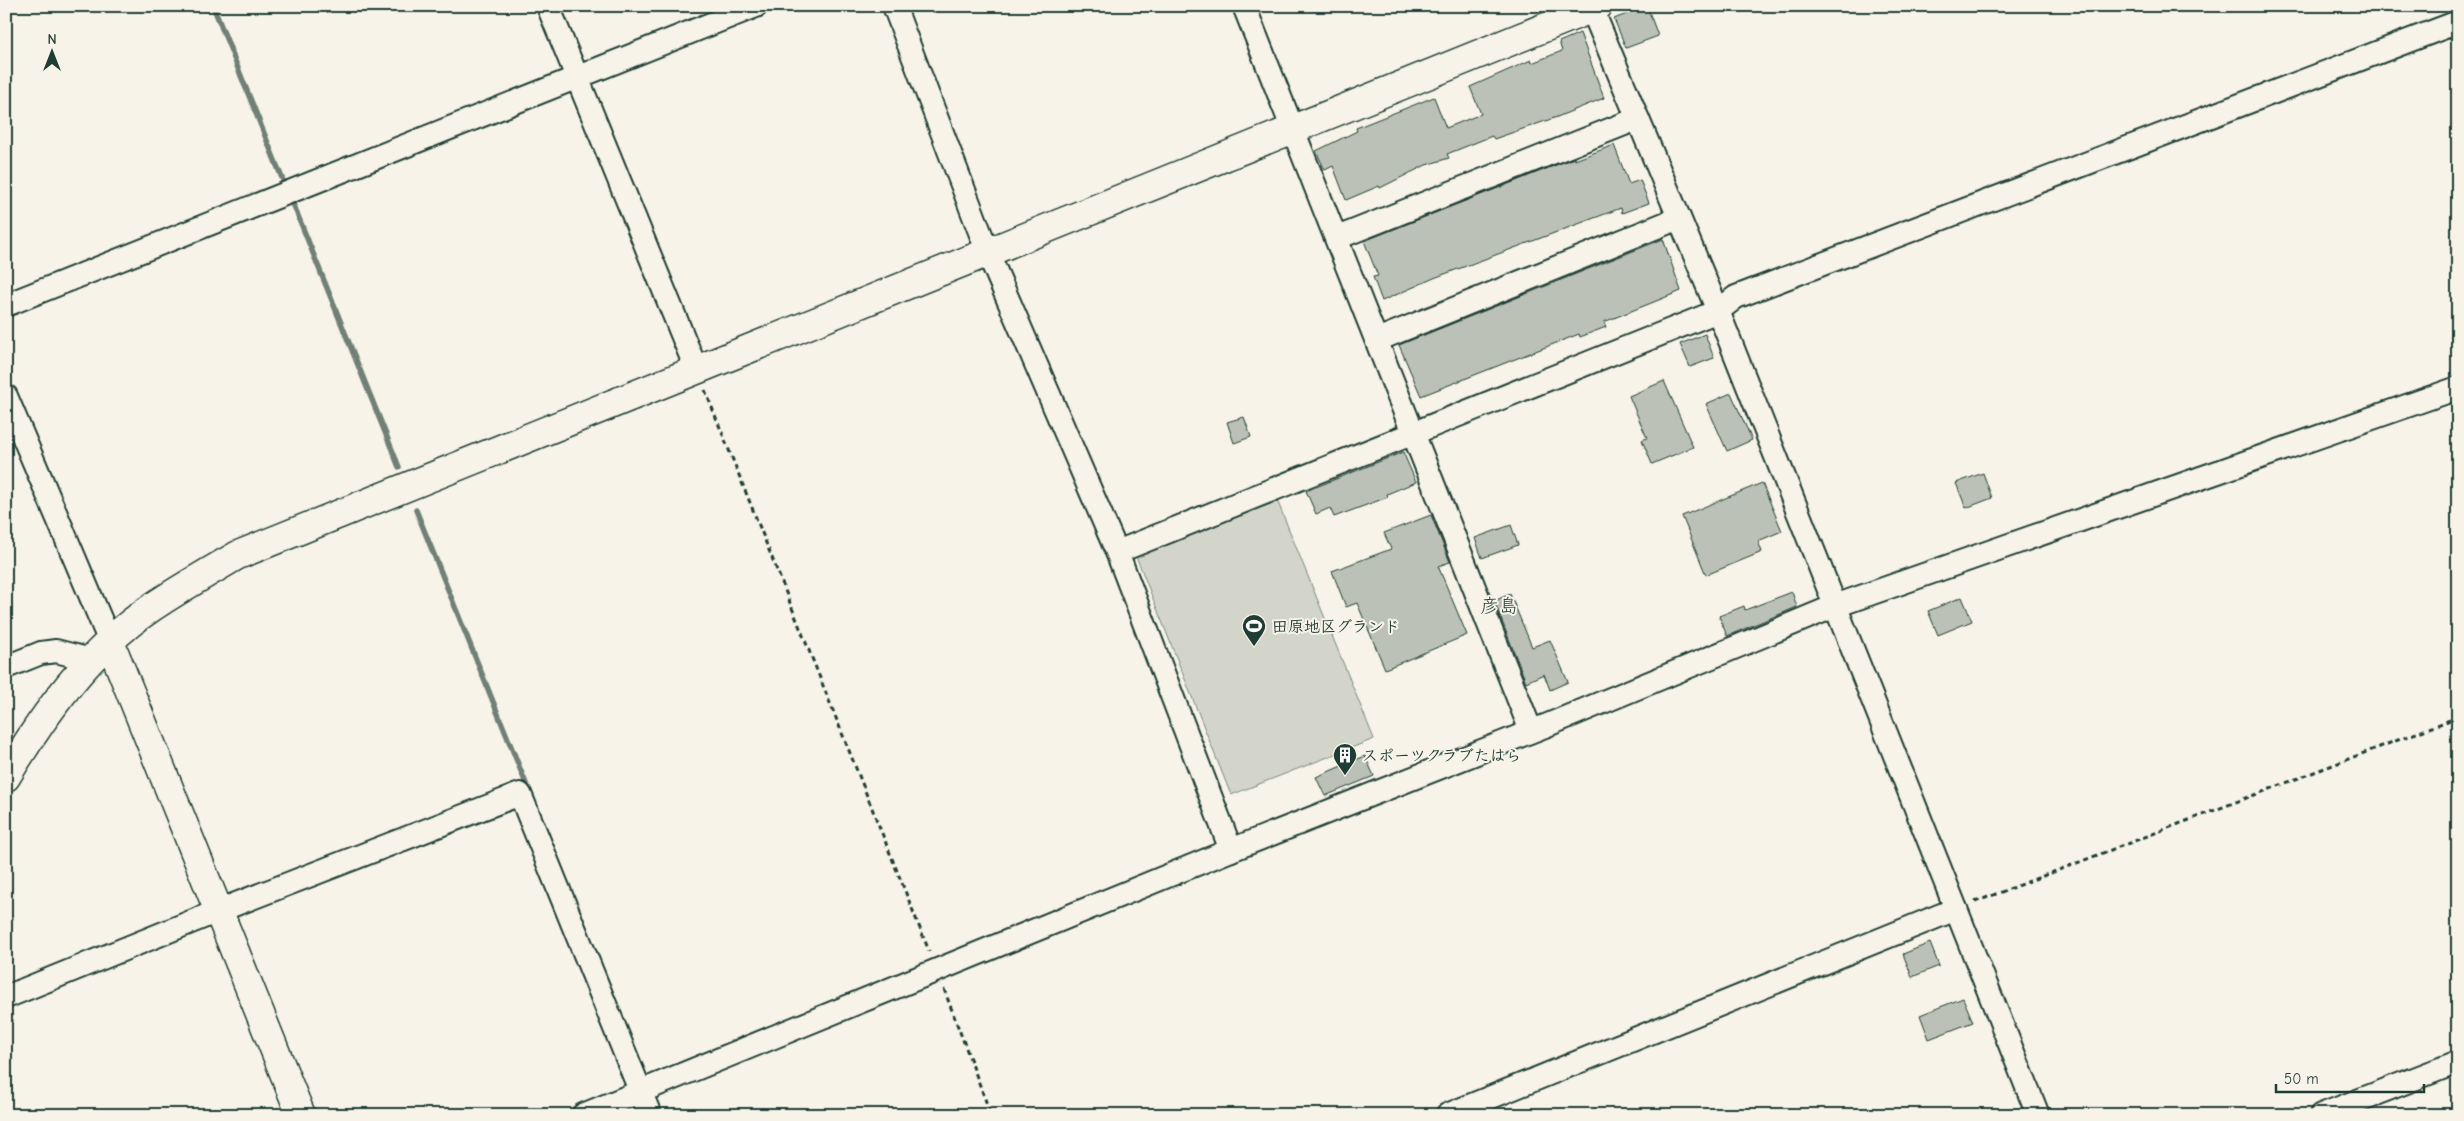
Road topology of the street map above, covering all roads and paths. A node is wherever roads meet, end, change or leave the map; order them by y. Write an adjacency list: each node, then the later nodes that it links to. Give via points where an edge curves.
1 (548, 6): 7 (street)
2 (756, 6): 7 (street)
3 (894, 6): 12 (street)
4 (1244, 6): 9 (street)
5 (1593, 7): 8 (street); 9 (street)
6 (2458, 22): 14 (street, via 1736,297)
7 (578, 78): 13 (street); 16 (street)
8 (1637, 119): 10 (street); 11 (street)
9 (1294, 129): 11 (street); 12 (street)
10 (1679, 218): 14 (street); 15 (street)
11 (1337, 238): 15 (street)
12 (988, 253): 16 (street); 20 (street)
13 (6, 305)
14 (1718, 311): 19 (street); 21 (street)
15 (1376, 340): 19 (street)
16 (697, 371): 22 (street, via 238,555 149,609); 30 (path)
17 (2458, 388): 21 (street)
18 (6, 396): 22 (street)
19 (1413, 435): 20 (street); 25 (street)
20 (1116, 552): 27 (street)
21 (1835, 606): 25 (street); 28 (street)
22 (100, 651): 23 (street, via 40,653); 26 (street, via 78,673); 29 (street)
23 (6, 667)
24 (2458, 717): 28 (path)
25 (1532, 732): 27 (street)
26 (6, 777)
27 (1231, 850): 30 (street)
28 (1956, 909): 38 (street); 39 (street)
29 (218, 911): 31 (street); 33 (street, via 520,794); 34 (street)
30 (937, 971): 33 (street); 37 (path)
31 (6, 997)
32 (2458, 1062): 40 (street)
33 (646, 1090): 35 (street); 36 (street)
34 (301, 1115)
35 (583, 1115)
36 (650, 1115)
37 (991, 1115)
38 (1447, 1115)
39 (2038, 1115)
40 (2321, 1115)

